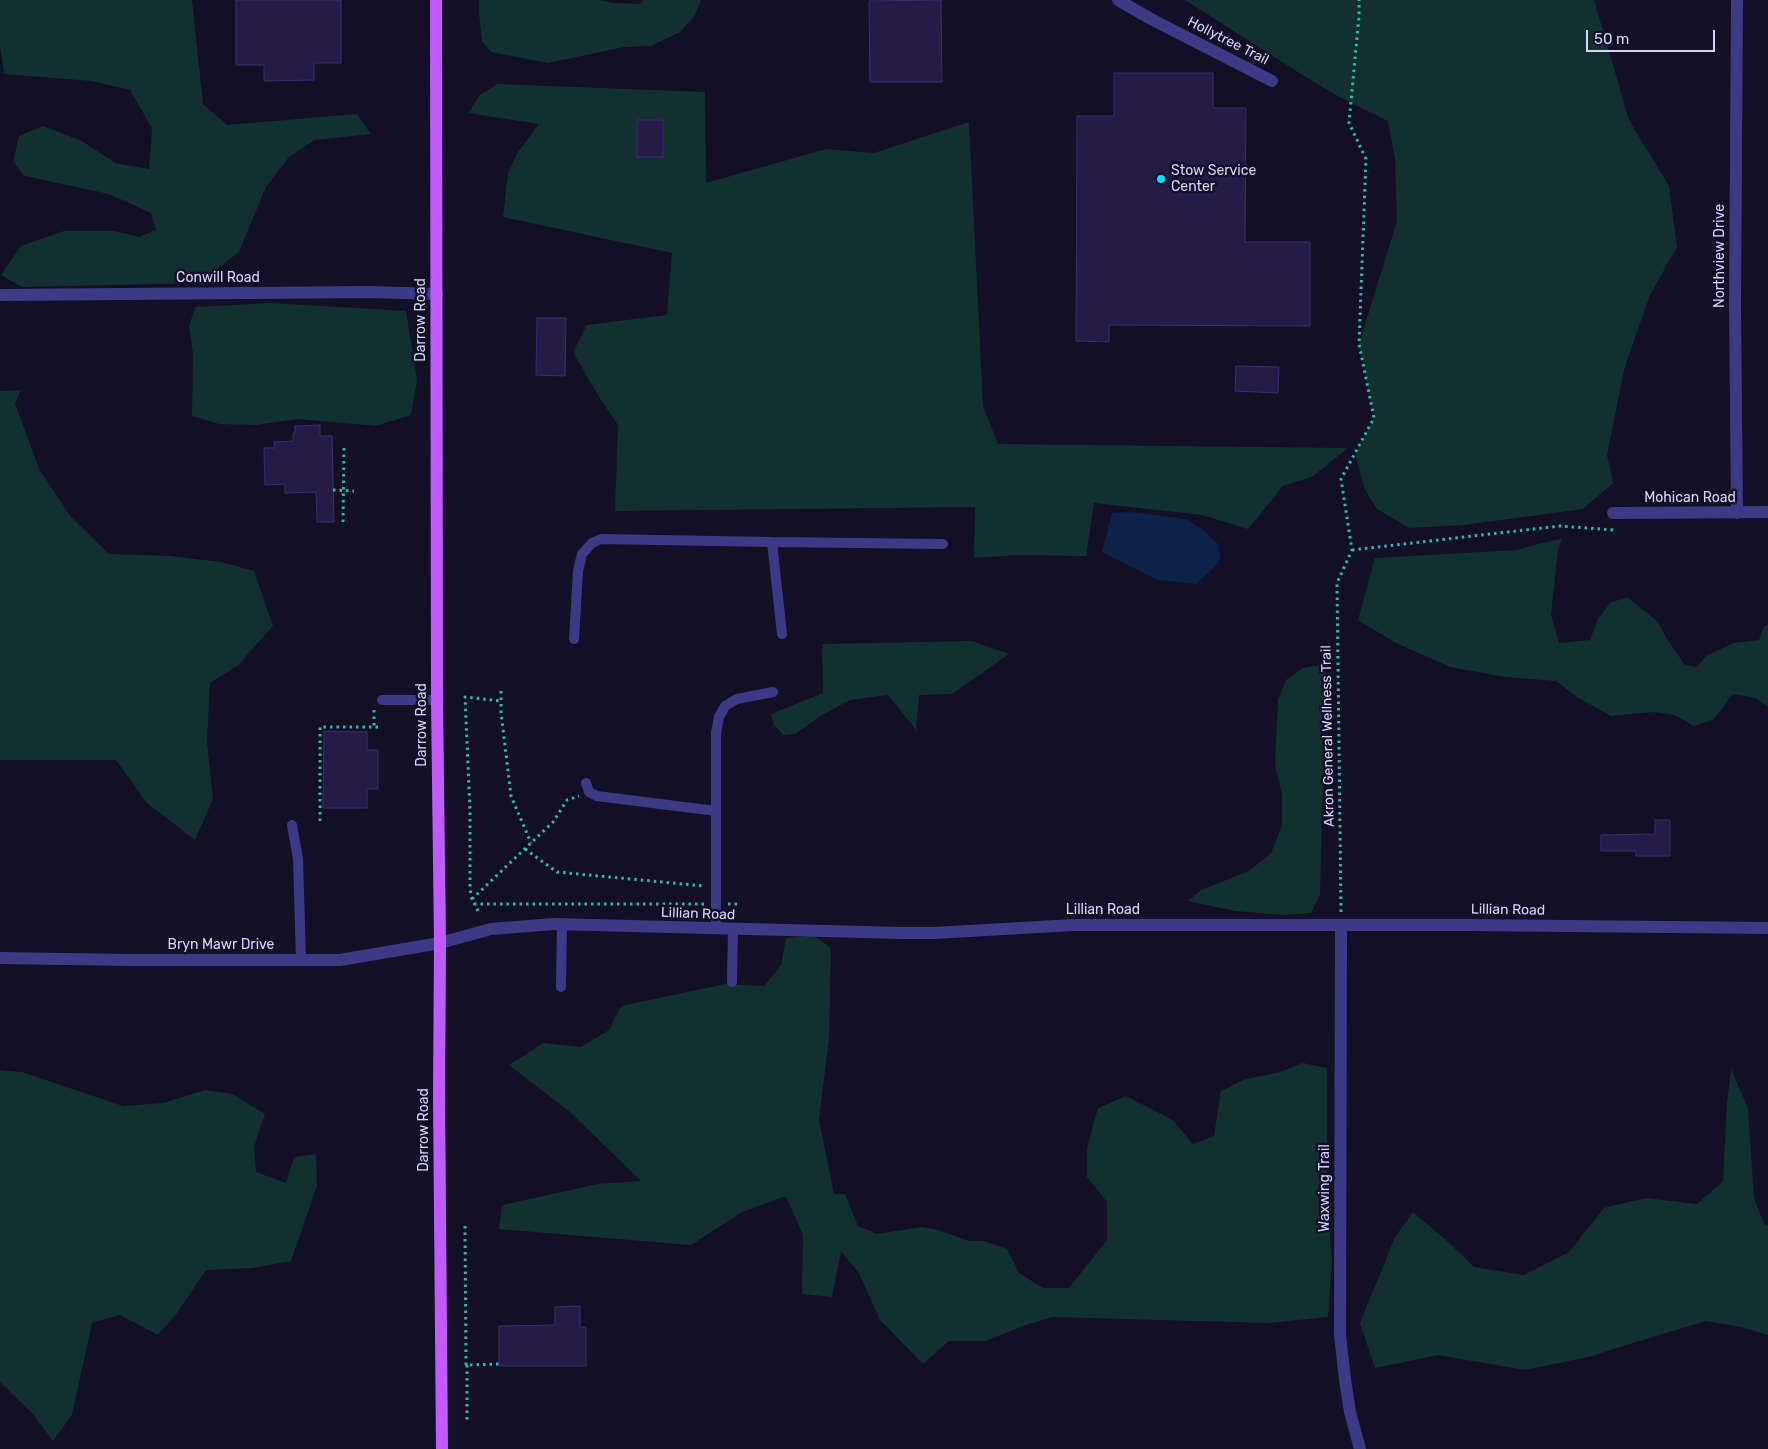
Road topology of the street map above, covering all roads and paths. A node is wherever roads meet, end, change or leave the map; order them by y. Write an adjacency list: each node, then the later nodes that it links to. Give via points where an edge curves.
1 (436, 0): 6 (main road, Darrow Road)
2 (1118, 0): 5 (street, Hollytree Trail)
3 (1359, 0): 18 (path, via 1349,123 1366,159 1359,344 1374,418 1340,480)
4 (1736, 0): 12 (street, Northview Drive)
5 (1272, 80)
6 (436, 294): 7 (street, Conwill Road); 24 (main road, Darrow Road)
7 (0, 295)
8 (344, 446): 10 (path)
9 (333, 490): 10 (path)
10 (344, 490): 11 (path); 15 (path)
11 (354, 491)
12 (1737, 512): 13 (street, Mohican Road); 14 (street, Mohican Road)
13 (1768, 512)
14 (1613, 513): 18 (path, via 1613,530 1560,526)
15 (343, 522)
16 (772, 542): 17 (lane); 19 (lane); 20 (lane, via 601,539 592,543 582,554 578,571)
17 (943, 544)
18 (1352, 550): 44 (path, Akron General Wellness Trail, via 1337,583)
19 (782, 634)
20 (574, 639)
21 (501, 691): 25 (path)
22 (773, 692): 32 (lane, via 737,699 725,706 719,717)
23 (382, 700): 24 (lane)
24 (436, 700): 48 (main road, Darrow Road)
25 (501, 701): 35 (path, via 511,796); 38 (path, via 465,697)
26 (374, 709): 28 (path)
27 (345, 726): 28 (path); 30 (path); 33 (path, via 320,726)
28 (374, 727): 29 (path)
29 (380, 727)
30 (345, 732)
31 (587, 788): 32 (lane, via 597,796); 35 (path, via 566,800 553,822)
32 (716, 811): 37 (lane)
33 (320, 821)
34 (292, 825): 50 (lane, via 298,859)
35 (531, 843): 36 (path)
36 (525, 849): 37 (path, via 557,872); 38 (path)
37 (716, 888): 40 (lane)
38 (472, 899): 39 (path)
39 (474, 904): 40 (path); 42 (path)
40 (716, 904): 41 (path); 46 (lane)
41 (738, 904)
42 (478, 911)
43 (562, 924): 46 (street, Lillian Road); 48 (street, Lillian Road, via 491,929); 52 (lane)
44 (1341, 925): 45 (street, Lillian Road); 47 (street, Lillian Road, via 1073,924 934,933); 58 (street, Waxwing Trail, via 1340,1335 1350,1412)
45 (1768, 928)
46 (716, 929): 47 (street, Lillian Road)
47 (733, 930): 51 (lane)
48 (440, 943): 50 (street, Bryn Mawr Drive, via 340,960); 57 (main road, Darrow Road)
49 (0, 958): 50 (street, Bryn Mawr Drive)
50 (301, 960)
51 (732, 982)
52 (560, 987)
53 (465, 1226): 55 (path)
54 (499, 1364): 55 (path)
55 (467, 1365): 56 (path)
56 (467, 1421)
57 (442, 1449)
58 (1360, 1449)

